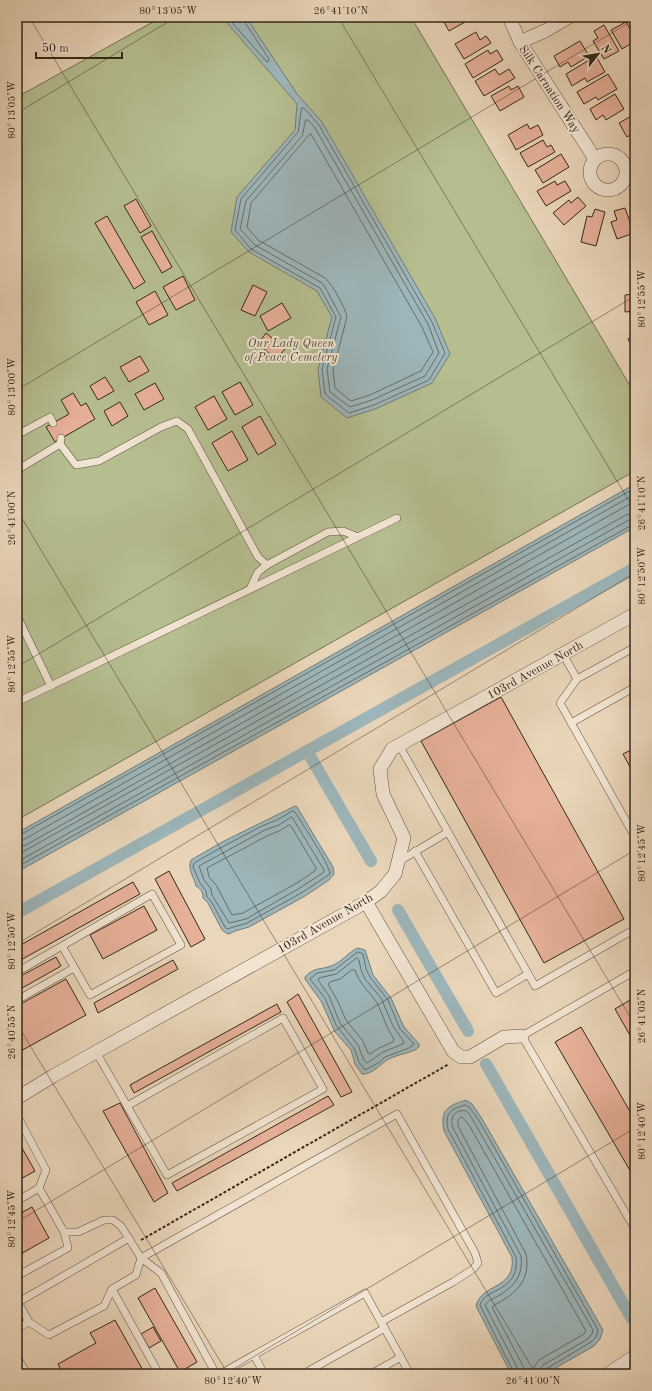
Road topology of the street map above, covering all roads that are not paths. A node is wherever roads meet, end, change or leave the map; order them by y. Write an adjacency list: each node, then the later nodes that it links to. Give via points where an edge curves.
1 (509, 17): 3 (street, Silk Carnation Way)
2 (569, 17): 3 (street)
3 (520, 42): 4 (street, Silk Carnation Way)
4 (595, 159)
5 (53, 423): 6 (lane, via 50,417)
6 (17, 435)
7 (17, 470): 10 (lane, via 61,441 76,465 100,460 177,421 188,429 258,557)
8 (397, 518): 9 (lane)
9 (358, 537): 10 (lane, via 343,531 328,532); 11 (lane)
10 (266, 565): 11 (lane, via 258,572)
11 (250, 589): 17 (lane)
12 (635, 614): 15 (street, 103rd Avenue North)
13 (17, 616): 17 (lane)
14 (635, 647): 16 (lane)
15 (563, 654): 16 (lane); 21 (street, 103rd Avenue North)
16 (577, 679): 20 (lane, via 560,703)
17 (51, 686): 19 (lane)
18 (635, 687): 20 (lane)
19 (17, 702)
20 (571, 723): 23 (lane)
21 (399, 745): 22 (lane); 25 (street, 103rd Avenue North, via 392,749 380,769 383,794 404,838)
22 (448, 832): 24 (lane); 32 (lane)
23 (635, 837)
24 (415, 851): 25 (lane); 32 (lane, via 496,993)
25 (398, 862): 26 (street, 103rd Avenue North, via 395,874 381,891)
26 (366, 902): 34 (street, via 453,1051 461,1057 470,1057 504,1037); 35 (street, 103rd Avenue North)
27 (635, 928): 32 (lane, via 534,986)
28 (62, 946): 29 (lane); 29 (lane, via 152,894 181,945 90,995); 31 (lane)
29 (74, 968): 33 (lane)
30 (635, 971): 34 (lane)
31 (17, 972)
32 (528, 974)
33 (17, 1000)
34 (522, 1036): 41 (lane)
35 (96, 1052): 36 (street, 103rd Avenue North); 37 (lane)
36 (17, 1098)
37 (127, 1106): 37 (lane, via 167,1176 323,1089 283,1018)
38 (17, 1123): 39 (lane, via 20,1121 46,1170)
39 (39, 1188): 40 (lane); 42 (lane)
40 (17, 1201)
41 (635, 1229)
42 (64, 1232): 43 (lane, via 78,1232 104,1220 113,1220 122,1226); 45 (lane, via 68,1248)
43 (129, 1238): 44 (lane); 47 (lane)
44 (141, 1258): 46 (lane, via 136,1276); 49 (lane, via 397,1114 475,1253 478,1263 473,1269); 57 (lane, via 160,1273)
45 (17, 1276)
46 (112, 1290): 48 (lane, via 104,1306 49,1335); 56 (lane)
47 (18, 1303): 48 (lane)
48 (29, 1322): 50 (lane)
49 (383, 1325): 51 (lane, via 365,1293); 54 (lane); 60 (lane)
50 (17, 1328)
51 (254, 1355): 58 (lane); 59 (lane)
52 (635, 1356): 63 (street)
53 (17, 1357): 55 (lane)
54 (401, 1357): 61 (lane); 62 (lane)
55 (27, 1374)
56 (159, 1374)
57 (216, 1374)
58 (220, 1374)
59 (264, 1374)
60 (303, 1374)
61 (371, 1374)
62 (410, 1374)
63 (608, 1374)

